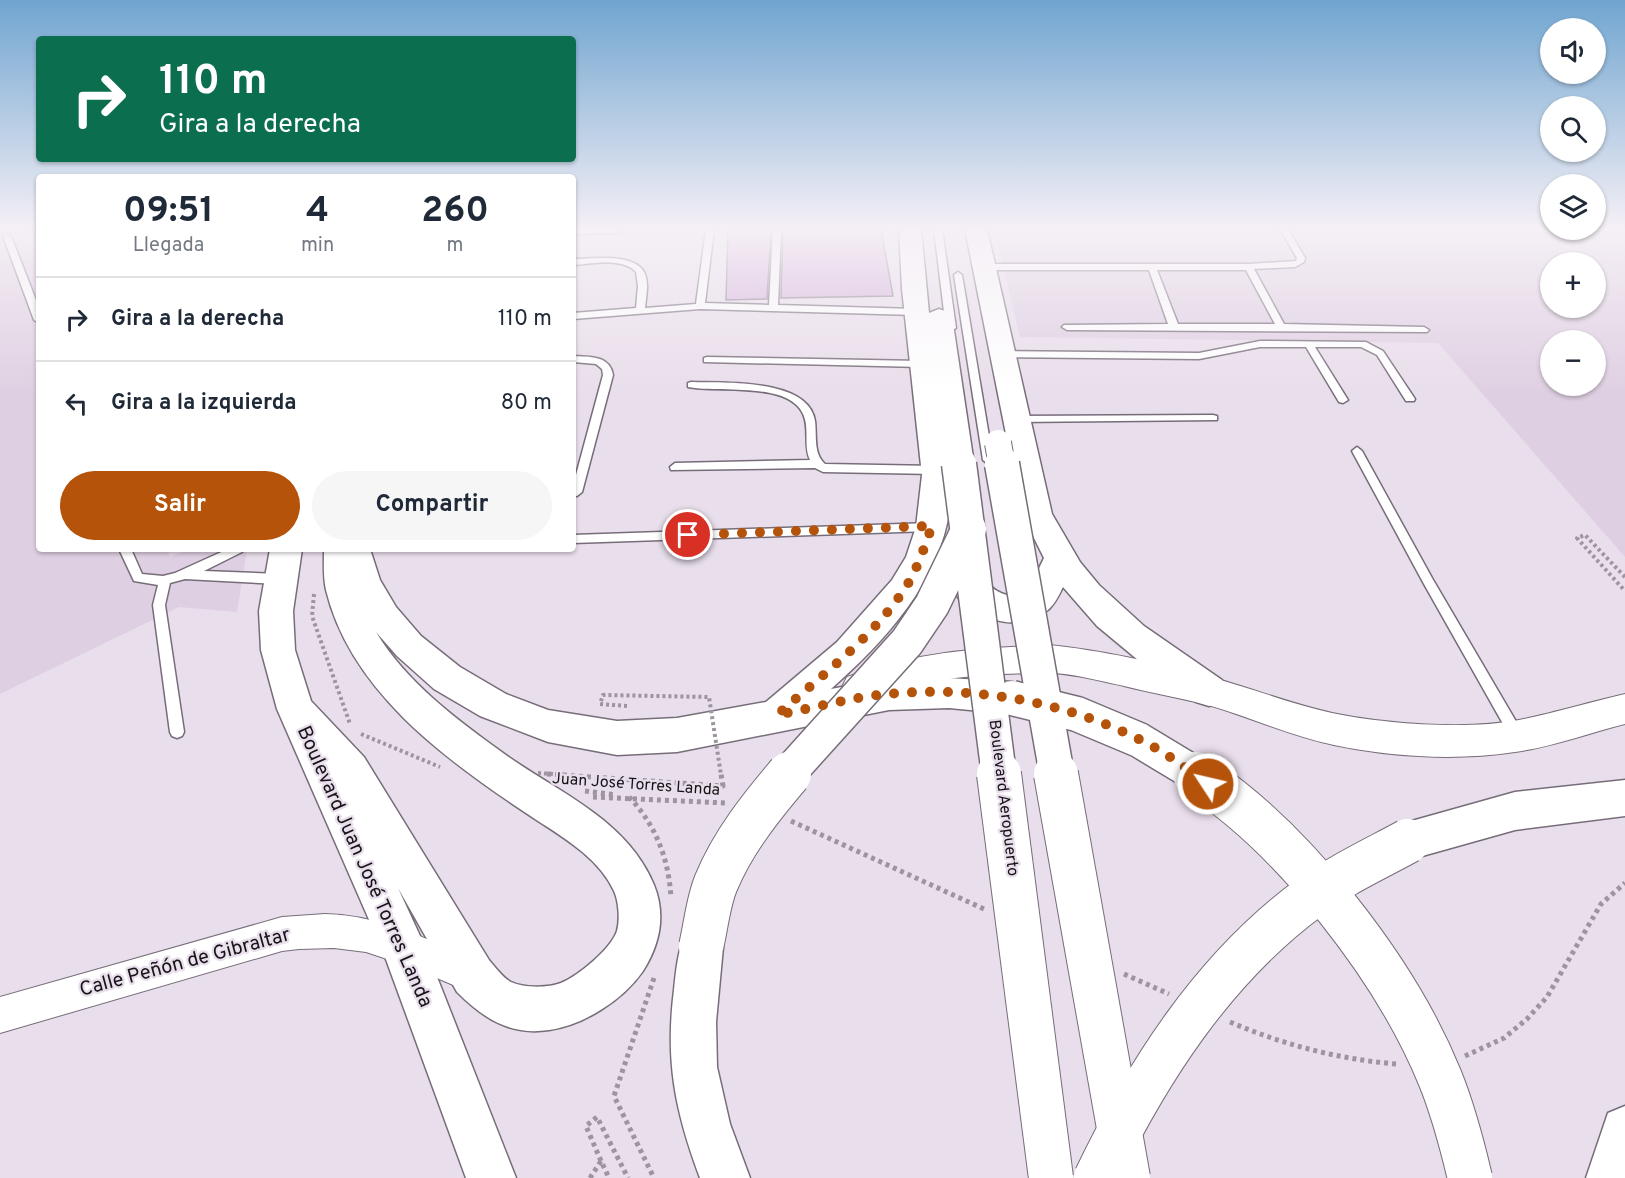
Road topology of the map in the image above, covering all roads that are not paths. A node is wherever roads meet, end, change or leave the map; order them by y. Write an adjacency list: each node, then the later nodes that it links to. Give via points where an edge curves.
1 (26, 284): 16 (lane)
2 (641, 284): 15 (lane)
3 (703, 284): 13 (lane)
4 (774, 284): 14 (lane)
5 (914, 284): 17 (main road)
6 (959, 284): 34 (lane)
7 (959, 284): 40 (main road, Boulevard Aeropuerto, bridge)
8 (960, 284): 36 (lane)
9 (961, 284): 65 (main road, bridge, via 998,443)
10 (963, 284): 24 (main road)
11 (1158, 284): 20 (lane)
12 (1258, 284): 21 (lane)
13 (700, 306): 14 (lane); 15 (lane)
14 (773, 309): 17 (lane)
15 (640, 310): 18 (lane)
16 (36, 312)
17 (916, 312): 27 (main road)
18 (576, 316)
19 (1067, 327): 20 (lane)
20 (1174, 327): 21 (lane)
21 (1281, 327): 22 (lane)
22 (1424, 330)
23 (1309, 344): 24 (lane, via 1260,344 1199,356); 29 (lane, via 1363,344 1376,349); 30 (lane)
24 (1002, 354): 32 (main road)
25 (576, 359): 39 (lane, via 599,361 608,375)
26 (707, 360): 27 (lane)
27 (922, 364): 38 (main road)
28 (691, 385): 35 (lane, via 789,395 809,415)
29 (1410, 399)
30 (1342, 400)
31 (1213, 418): 32 (lane)
32 (1016, 419): 46 (main road, via 1038,514)
33 (1357, 452): 55 (lane)
34 (969, 462)
35 (816, 464): 37 (lane); 38 (lane, via 832,470)
36 (989, 464)
37 (675, 467)
38 (936, 473): 40 (main road); 46 (main road, via 950,515 956,565 972,592 983,600 1000,608 1020,609 1034,603)
39 (577, 492)
40 (950, 528): 41 (lane); 53 (main road, via 921,559 904,590 849,652); 62 (main road, bridge, via 932,605 907,642 765,802 735,845 715,885 700,947 694,1007 694,1068 708,1133); 63 (main road, Boulevard Aeropuerto, bridge)
41 (576, 539)
42 (125, 552): 49 (lane, via 138,578 148,582)
43 (232, 552): 48 (lane)
44 (340, 552): 58 (main road, via 347,607 375,660 405,695 453,737 607,848 630,879 639,906 637,937 621,964 591,990 557,1007 526,1008 499,1000)
45 (355, 552): 53 (main road, via 369,591 384,617 409,646 447,678 493,705 548,726 616,738 677,735)
46 (1059, 559): 50 (main road, via 1116,624)
47 (293, 570): 48 (lane); 51 (main road, Boulevard Juan José Torres Landa, via 276,611 278,650)
48 (182, 575): 49 (lane)
49 (165, 580): 54 (lane, via 159,605)
50 (1209, 691): 53 (street, via 1078,662 974,662 891,676); 55 (street, via 1284,716 1376,736 1479,740)
51 (295, 709): 57 (main road, Boulevard Juan José Torres Landa); 58 (main road, via 350,769)
52 (1625, 709): 55 (street)
53 (777, 715): 66 (main road, bridge, via 889,694 1012,698 1101,723 1160,750 1266,830 1306,870 1353,928 1396,990 1440,1077)
54 (177, 732)
55 (1517, 735)
56 (1625, 798): 64 (main road, bridge, via 1515,811 1408,841 1352,870 1299,905 1246,953 1204,1000 1155,1068 1114,1138)
57 (404, 949): 58 (street, Calle Peñón de Gibraltar); 59 (street, Calle Peñón de Gibraltar, via 351,933 282,934); 61 (main road, Boulevard Juan José Torres Landa)
58 (473, 976)
59 (0, 1015)
60 (1625, 1130): 67 (main road)
61 (491, 1178)
62 (725, 1178)
63 (1051, 1178)
64 (1096, 1178)
65 (1128, 1178)
66 (1470, 1178)
67 (1611, 1178)

